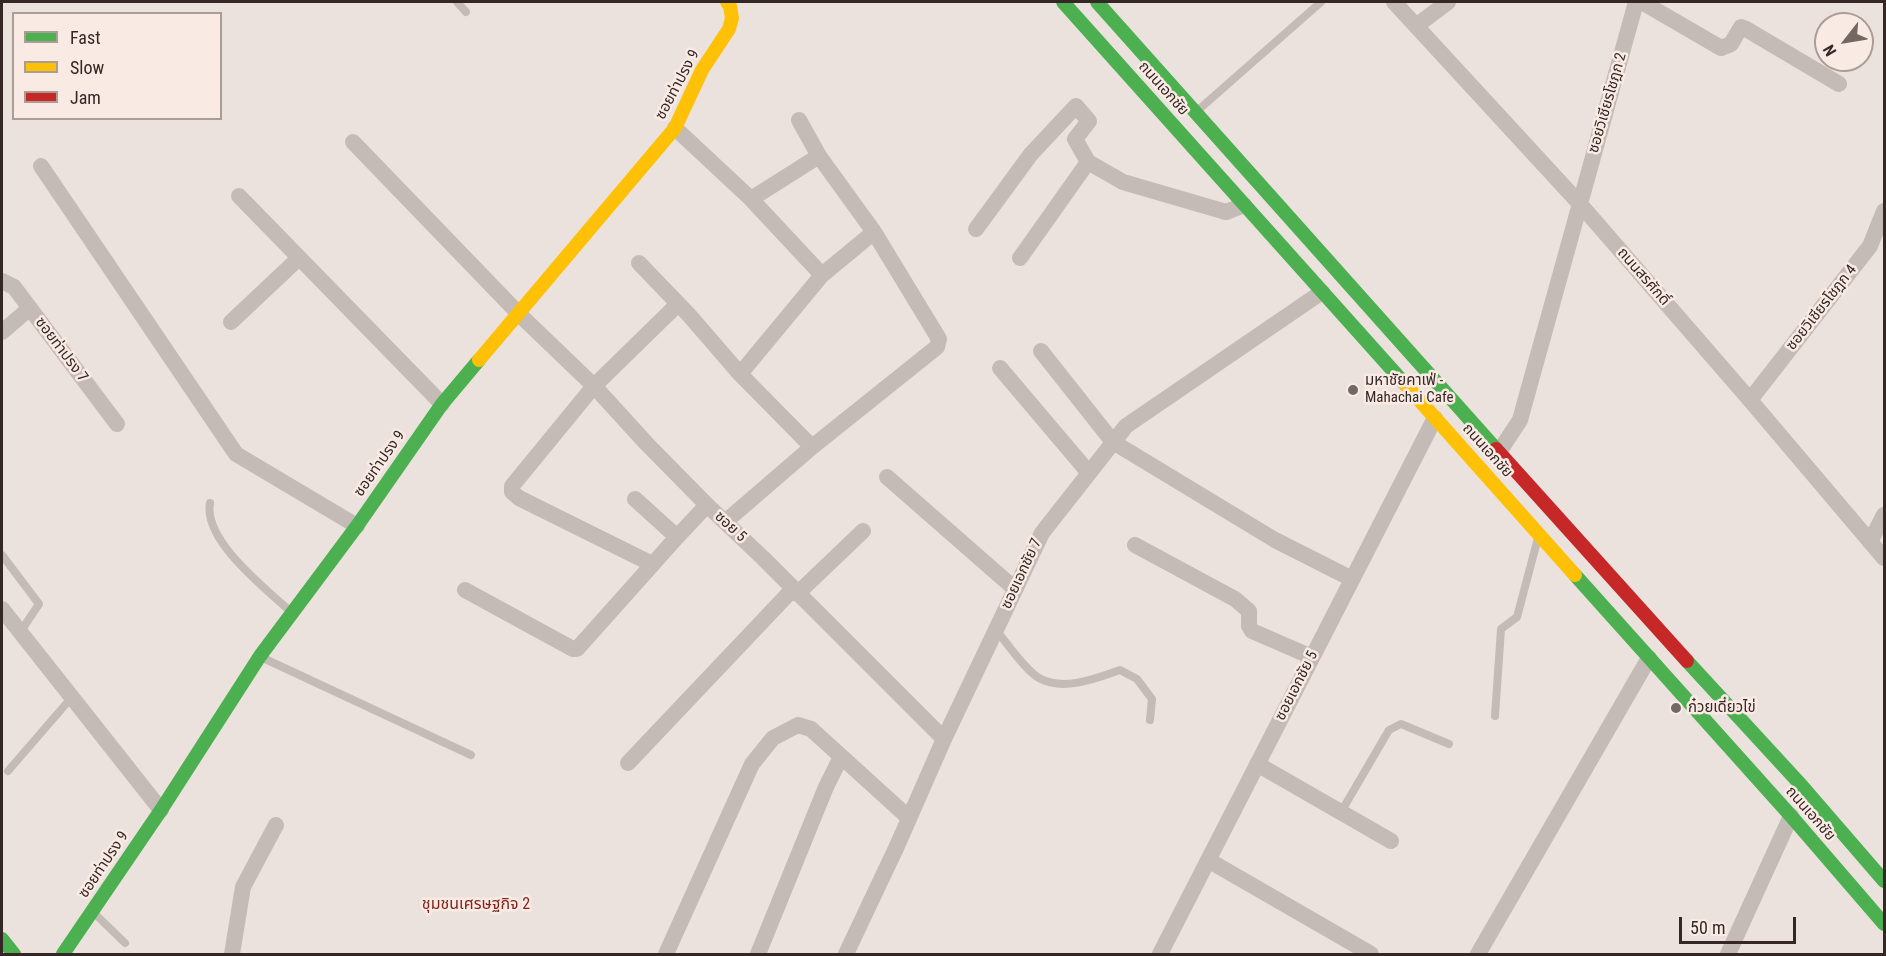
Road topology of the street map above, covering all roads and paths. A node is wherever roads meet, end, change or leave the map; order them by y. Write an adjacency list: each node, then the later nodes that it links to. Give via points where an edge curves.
1 (457, 2): 10 (lane)
2 (1063, 2): 23 (main road, ถนนเอกชัย)
3 (1097, 2): 13 (main road, ถนนเอกชัย)
4 (1322, 2): 13 (lane)
5 (1394, 2): 11 (street, ถนนสรศักดิ์)
6 (1448, 2): 11 (street)
7 (1636, 2): 22 (street, ซอยวิเชียรโชฎก 2)
8 (1642, 2): 12 (street, via 1721,48 1731,44 1741,27 1746,29)
9 (729, 4): 15 (main road, ซอยท่าปรง 9, via 729,29 702,70)
10 (466, 12)
11 (1416, 26): 22 (street, ถนนสรศักดิ์)
12 (1839, 84)
13 (1196, 112): 48 (main road, ถนนเอกชัย)
14 (799, 120): 17 (street)
15 (675, 128): 21 (street); 35 (main road, ซอยท่าปรง 9)
16 (353, 142): 35 (street, ซอย 5)
17 (819, 156): 21 (street); 26 (street)
18 (1088, 162): 23 (street, via 1123,182 1226,212); 25 (street, via 1075,139 1089,121 1076,106 1031,154); 28 (street)
19 (41, 166): 56 (street, via 236,454)
20 (239, 196): 27 (street)
21 (751, 199): 30 (street)
22 (1580, 204): 42 (street, ถนนสรศักดิ์); 48 (street, ซอยวิเชียรโชฎก 2, via 1520,420)
23 (1244, 205): 32 (main road, ถนนเอกชัย)
24 (1884, 211): 42 (street, ซอยวิเชียรโชฎก 4, via 1870,246)
25 (976, 229)
26 (874, 232): 30 (street); 47 (street, via 939,343)
27 (299, 258): 36 (street); 43 (street)
28 (1020, 258)
29 (639, 263): 33 (street)
30 (822, 275): 40 (street)
31 (2, 280): 34 (street, ซอยท่าปรง 7, via 14,287)
32 (1322, 292): 44 (main road, ถนนเอกชัย); 46 (street, ซอยเอกชัย 7, via 1126,426)
33 (678, 304): 40 (street); 41 (street)
34 (30, 309): 37 (street); 45 (street, ซอยท่าปรง 7)
35 (519, 314): 41 (street, ซอย 5); 43 (main road, ซอยท่าปรง 9)
36 (231, 322)
37 (2, 332)
38 (1041, 351): 46 (street)
39 (1000, 368): 49 (street)
40 (740, 374): 47 (street)
41 (594, 386): 53 (street, ซอย 5); 64 (street, via 512,486 512,492)
42 (1750, 400): 60 (street, ถนนสรศักดิ์)
43 (442, 404): 56 (main road, ซอยท่าปรง 9)
44 (1435, 418): 58 (main road, ถนนเอกชัย); 65 (street, ซอยเอกชัย 5)
45 (117, 424)
46 (1113, 442): 49 (street, ซอยเอกชัย 7); 65 (street, via 1275,540)
47 (812, 447): 55 (street)
48 (1499, 452): 73 (main road, ถนนเอกชัย)
49 (1089, 473): 66 (street, ซอยเอกชัย 7, via 1042,533)
50 (887, 477): 66 (street)
51 (635, 499): 59 (street)
52 (210, 503): 70 (lane, via 208,515 224,545)
53 (707, 505): 55 (street, ซอย 5); 59 (street)
54 (1884, 515): 60 (street)
55 (725, 522): 68 (street, ซอย 5)
56 (357, 526): 70 (main road, ซอยท่าปรง 9)
57 (863, 531): 68 (street)
58 (1539, 534): 76 (main road, ถนนเอกชัย); 78 (lane, via 1517,617 1501,629)
59 (677, 537): 64 (street)
60 (1870, 542): 63 (street, ถนนสรศักดิ์)
61 (1135, 545): 75 (street, via 1235,599 1249,611 1252,631)
62 (2, 555): 72 (lane, via 39,604)
63 (1884, 558)
64 (652, 564): 67 (street, via 577,649)
65 (1352, 579): 75 (street, ซอยเอกชัย 5)
66 (1015, 589): 71 (street, ซอยเอกชัย 7)
67 (465, 590)
68 (795, 592): 80 (street, ซอย 5); 84 (street)
69 (2, 609): 72 (street)
70 (292, 613): 74 (main road, ซอยท่าปรง 9)
71 (996, 630): 79 (lane, via 1039,678 1062,685 1120,670 1137,679 1152,699); 80 (street, ซอยเอกชัย 7)
72 (21, 632): 77 (street)
73 (1667, 638): 76 (main road); 94 (main road, ถนนเอกชัย)
74 (260, 656): 82 (lane); 87 (main road, ซอยท่าปรง 9)
75 (1312, 657): 85 (street, ซอยเอกชัย 5)
76 (1648, 658): 89 (main road, ถนนเอกชัย); 107 (street)
77 (72, 697): 86 (lane); 87 (street)
78 (1495, 716)
79 (1150, 720)
80 (944, 739): 90 (street, ซอยเอกชัย 7)
81 (1449, 744): 88 (lane, via 1401,724 1389,730)
82 (471, 755)
83 (841, 757): 90 (street); 102 (street, via 811,729 798,725 773,738 752,764); 103 (street)
84 (628, 763)
85 (1257, 764): 88 (street); 93 (street, ซอยเอกชัย 5)
86 (8, 771)
87 (161, 810): 95 (main road, ซอยท่าปรง 9)
88 (1341, 812): 92 (street)
89 (1791, 816): 96 (main road, ถนนเอกชัย); 108 (street)
90 (909, 818): 104 (street, ซอยเอกชัย 7)
91 (276, 825): 101 (street, via 243,887)
92 (1390, 841)
93 (1208, 860): 105 (street, ซอยเอกชัย 5); 106 (street)
94 (1884, 881)
95 (92, 912): 98 (lane); 100 (main road, ซอยท่าปรง 9)
96 (1884, 924)
97 (2, 939): 99 (main road)
98 (125, 943)
99 (14, 954)
100 (63, 954)
101 (232, 954)
102 (666, 954)
103 (758, 954)
104 (846, 954)
105 (1160, 954)
106 (1371, 954)
107 (1478, 954)
108 (1728, 954)

